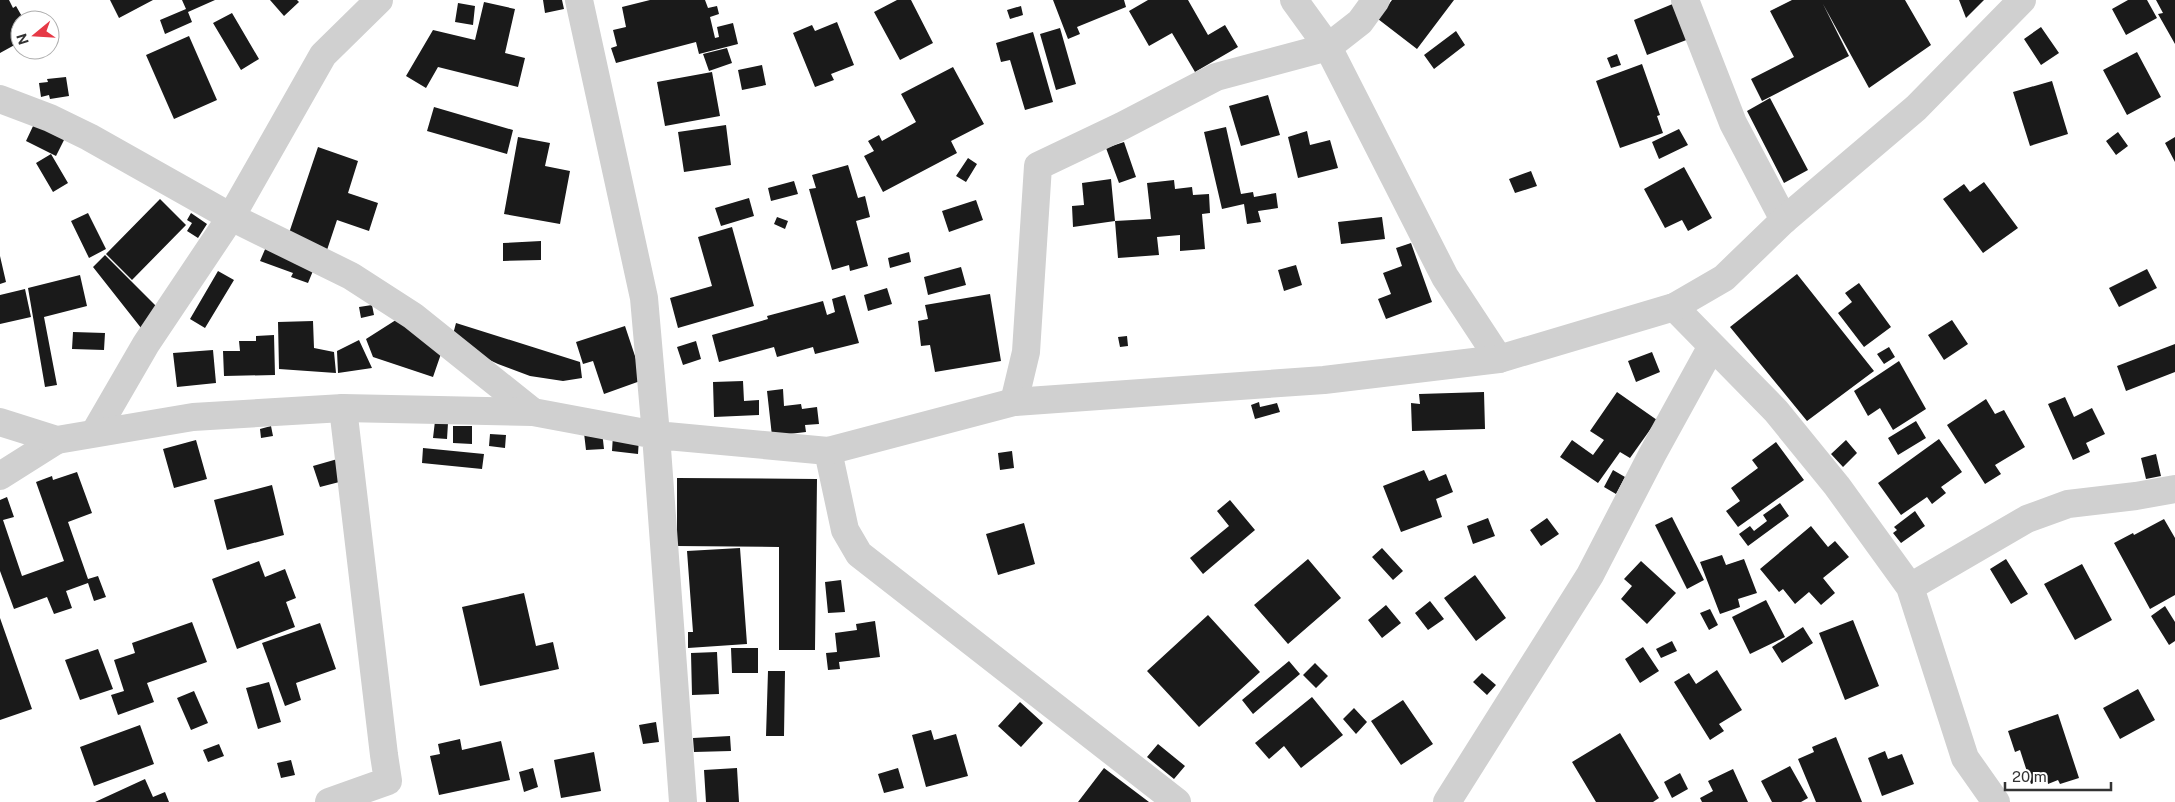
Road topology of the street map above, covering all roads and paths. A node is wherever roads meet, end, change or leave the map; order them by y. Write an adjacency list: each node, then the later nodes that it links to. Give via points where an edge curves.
1 (379, 0): 9 (street, via 323,55)
2 (580, 0): 19 (street, via 644,298)
3 (1294, 0): 7 (street)
4 (1376, 0): 7 (street, via 1360,22)
5 (1685, 0): 10 (street, via 1733,123)
6 (2022, 0): 10 (street, via 1916,108)
7 (1328, 47): 13 (street, via 1445,277); 14 (street, via 1216,77 1038,166 1026,352)
8 (0, 98): 9 (street, via 89,136)
9 (231, 217): 16 (street, via 351,276 413,316); 18 (street, via 146,344)
10 (1784, 220): 11 (street, via 1724,278)
11 (1674, 307): 12 (street); 13 (street)
12 (1712, 346): 24 (street, via 1776,411 1837,486); 28 (street, via 1590,575)
13 (1499, 359): 14 (street, via 1324,380)
14 (1014, 402): 21 (street)
15 (343, 408): 16 (street); 18 (street, via 193,417); 25 (street, via 388,781)
16 (533, 412): 19 (street)
17 (0, 422): 20 (street)
18 (95, 432): 20 (street)
19 (656, 435): 21 (street); 26 (street)
20 (57, 440): 22 (street)
21 (828, 451): 27 (street, via 845,530 860,554)
22 (0, 476)
23 (2175, 489): 24 (street, via 2068,504 2036,516)
24 (1910, 587): 29 (street, via 1964,758)
25 (329, 802)
26 (683, 802)
27 (1177, 802)
28 (1447, 802)
29 (1996, 802)

